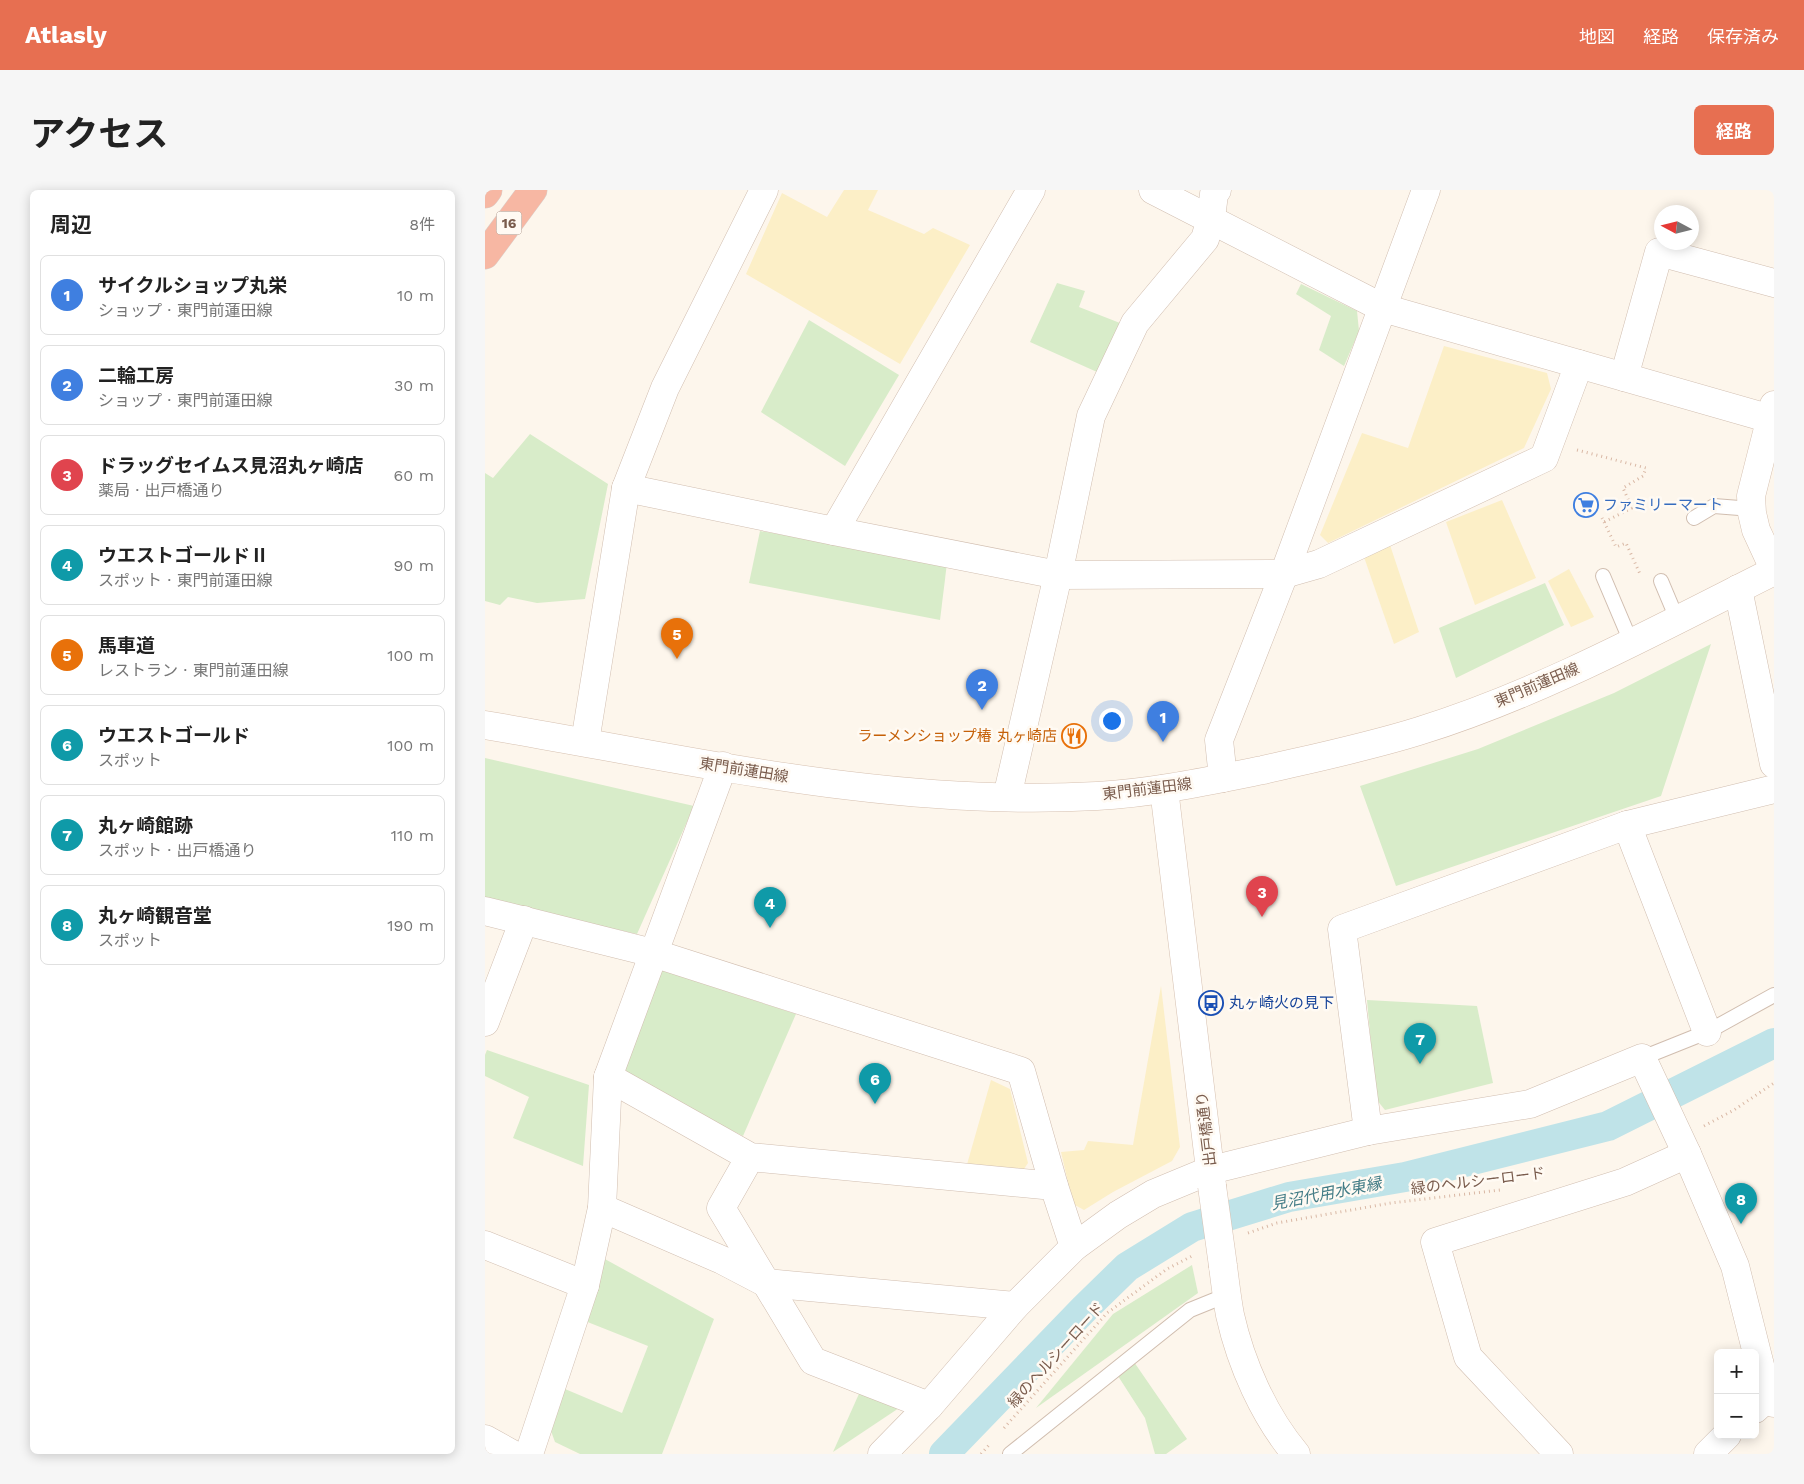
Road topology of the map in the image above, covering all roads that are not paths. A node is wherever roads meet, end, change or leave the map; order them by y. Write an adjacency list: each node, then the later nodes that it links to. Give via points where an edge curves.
1 (488, 190): 8 (highway, 16)
2 (533, 190): 10 (highway, 16)
3 (764, 190): 16 (street, via 665,388)
4 (1031, 190): 19 (street)
5 (1153, 190): 9 (street)
6 (1217, 190): 9 (street)
7 (1426, 190): 12 (street)
8 (485, 194)
9 (1211, 218): 12 (street); 22 (street, via 1205,239 1135,324 1091,416)
10 (485, 255)
11 (1774, 283): 14 (street, via 1659,252)
12 (1383, 308): 13 (street); 21 (street)
13 (1579, 364): 14 (street); 21 (street, via 1544,458 1319,564)
14 (1624, 377): 15 (street)
15 (1772, 412): 17 (street, 東門前蓮田線, via 1751,496)
16 (626, 488): 19 (street); 29 (street)
17 (1752, 509): 18 (lane, via 1714,506); 20 (street, 東門前蓮田線, via 1756,530)
18 (1694, 518)
19 (834, 531): 22 (street)
20 (1774, 570): 25 (street, 東門前蓮田線)
21 (1284, 574): 22 (street); 32 (street, via 1219,740)
22 (1058, 575): 35 (street)
23 (1603, 576): 27 (lane)
24 (1661, 581): 26 (lane)
25 (1738, 589): 26 (street, 東門前蓮田線); 30 (street)
26 (1677, 619): 27 (street, 東門前蓮田線)
27 (1631, 642): 32 (street, 東門前蓮田線, via 1579,668 1420,730)
28 (485, 724): 29 (street, 東門前蓮田線)
29 (585, 742): 31 (street, 東門前蓮田線)
30 (1774, 764)
31 (723, 766): 35 (street, 東門前蓮田線, via 833,784); 39 (street)
32 (1223, 778): 33 (street, 東門前蓮田線)
33 (1164, 789): 35 (street, 東門前蓮田線, via 1097,796); 48 (street, 出戸橋通り)
34 (1774, 789): 36 (street)
35 (1007, 797)
36 (1627, 824): 42 (street); 45 (street, via 1342,929)
37 (485, 911): 38 (street)
38 (524, 920): 39 (street); 41 (street)
39 (653, 952): 44 (street); 49 (street, via 1021,1071)
40 (1774, 995): 42 (lane)
41 (485, 1022)
42 (1707, 1032): 43 (lane)
43 (1645, 1064): 45 (street, via 1530,1104); 46 (street, via 1687,1128)
44 (608, 1077): 47 (street); 50 (street)
45 (1369, 1131): 48 (street)
46 (1687, 1154): 57 (street, via 1735,1266); 66 (street, via 1625,1182 1435,1242 1468,1357)
47 (750, 1157): 49 (street); 53 (street, via 721,1208)
48 (1212, 1178): 52 (street, via 1153,1194); 55 (street, 出戸橋通り, bridge)
49 (1054, 1186): 52 (street)
50 (602, 1208): 53 (street, via 722,1260); 54 (street)
51 (485, 1245): 54 (street)
52 (1074, 1247): 56 (street)
53 (766, 1283): 56 (street); 58 (street, via 813,1361)
54 (585, 1285): 62 (street)
55 (1227, 1295): 64 (lane, via 1190,1310); 65 (street, 出戸橋通り, via 1235,1336 1251,1380 1286,1443)
56 (1015, 1306): 58 (street)
57 (1766, 1403)
58 (929, 1406): 63 (street)
59 (485, 1439): 61 (street)
60 (1723, 1439): 67 (street)
61 (513, 1454)
62 (529, 1454)
63 (882, 1454)
64 (1010, 1454)
65 (1296, 1454)
66 (1559, 1454)
67 (1708, 1454)

